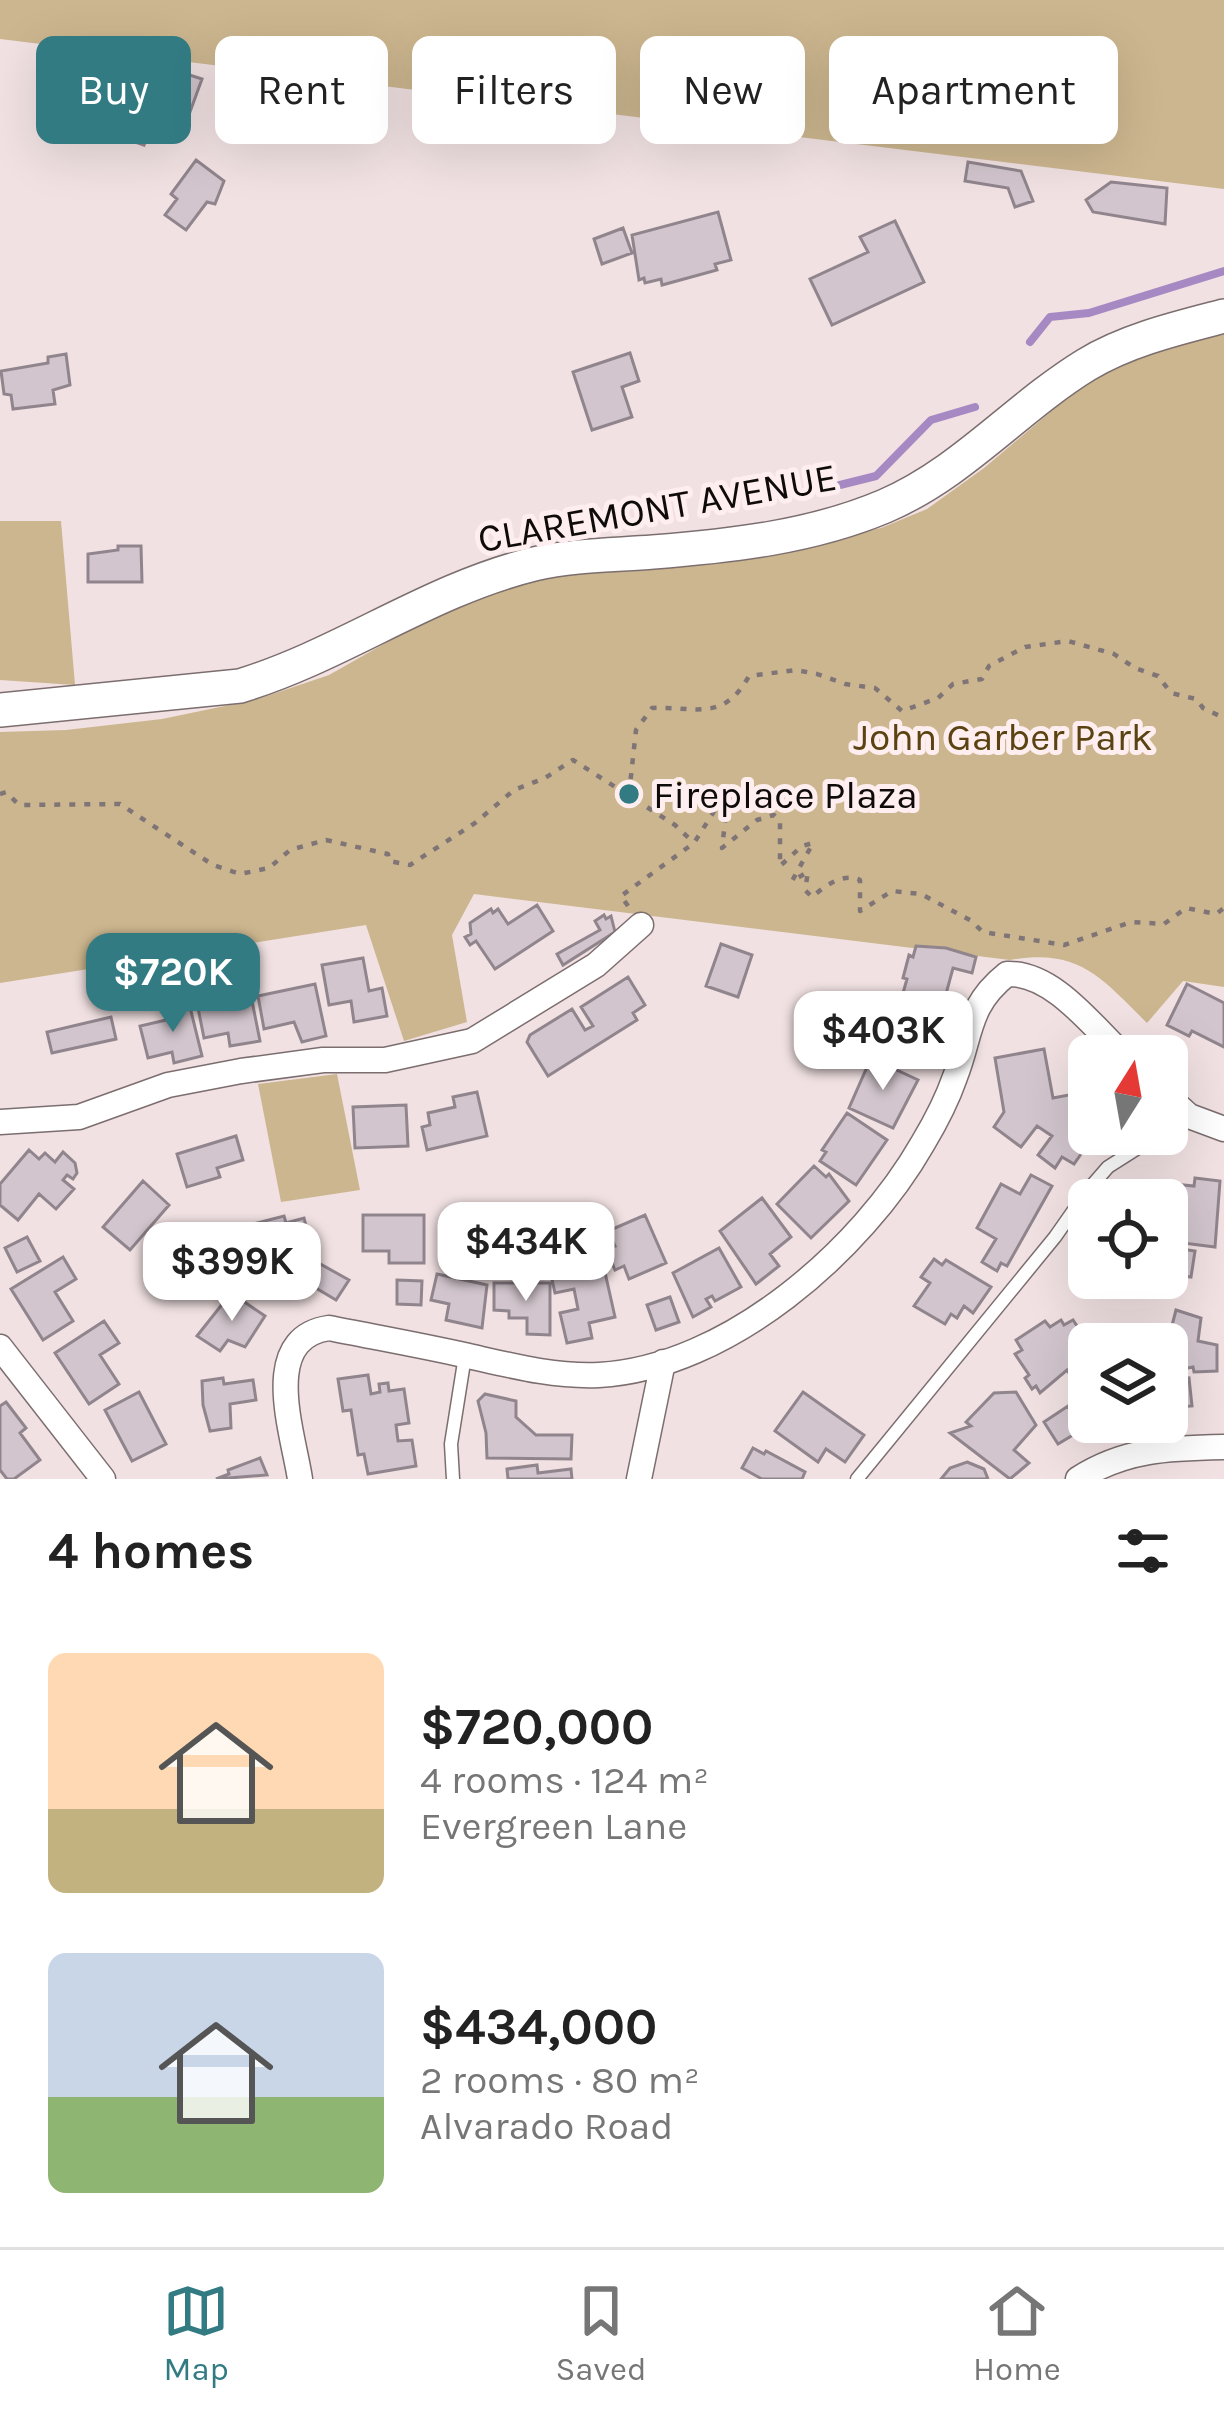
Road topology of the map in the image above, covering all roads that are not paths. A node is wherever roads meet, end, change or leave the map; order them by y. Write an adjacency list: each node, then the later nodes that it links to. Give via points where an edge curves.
1 (1224, 316): 2 (main road, CLAREMONT AVENUE, via 1091,362 918,491 824,528 470,581 240,686)
2 (0, 710)
3 (641, 925): 5 (street, via 579,977 472,1041 386,1060 241,1071 168,1085 79,1117)
4 (1101, 1035): 11 (street, via 1032,977 1007,974 985,992 927,1137 867,1226 794,1293)
5 (0, 1122)
6 (1188, 1128): 7 (street)
7 (1224, 1129)
8 (1127, 1155): 17 (lane, via 1088,1190)
9 (0, 1347): 13 (street)
10 (466, 1355): 11 (street, via 602,1375); 14 (street, via 310,1331 286,1365 284,1384); 15 (lane)
11 (662, 1362): 16 (street)
12 (1224, 1448): 18 (street, via 1156,1448 1107,1460)
13 (103, 1479)
14 (300, 1479)
15 (453, 1479)
16 (639, 1479)
17 (856, 1479)
18 (1078, 1479)

